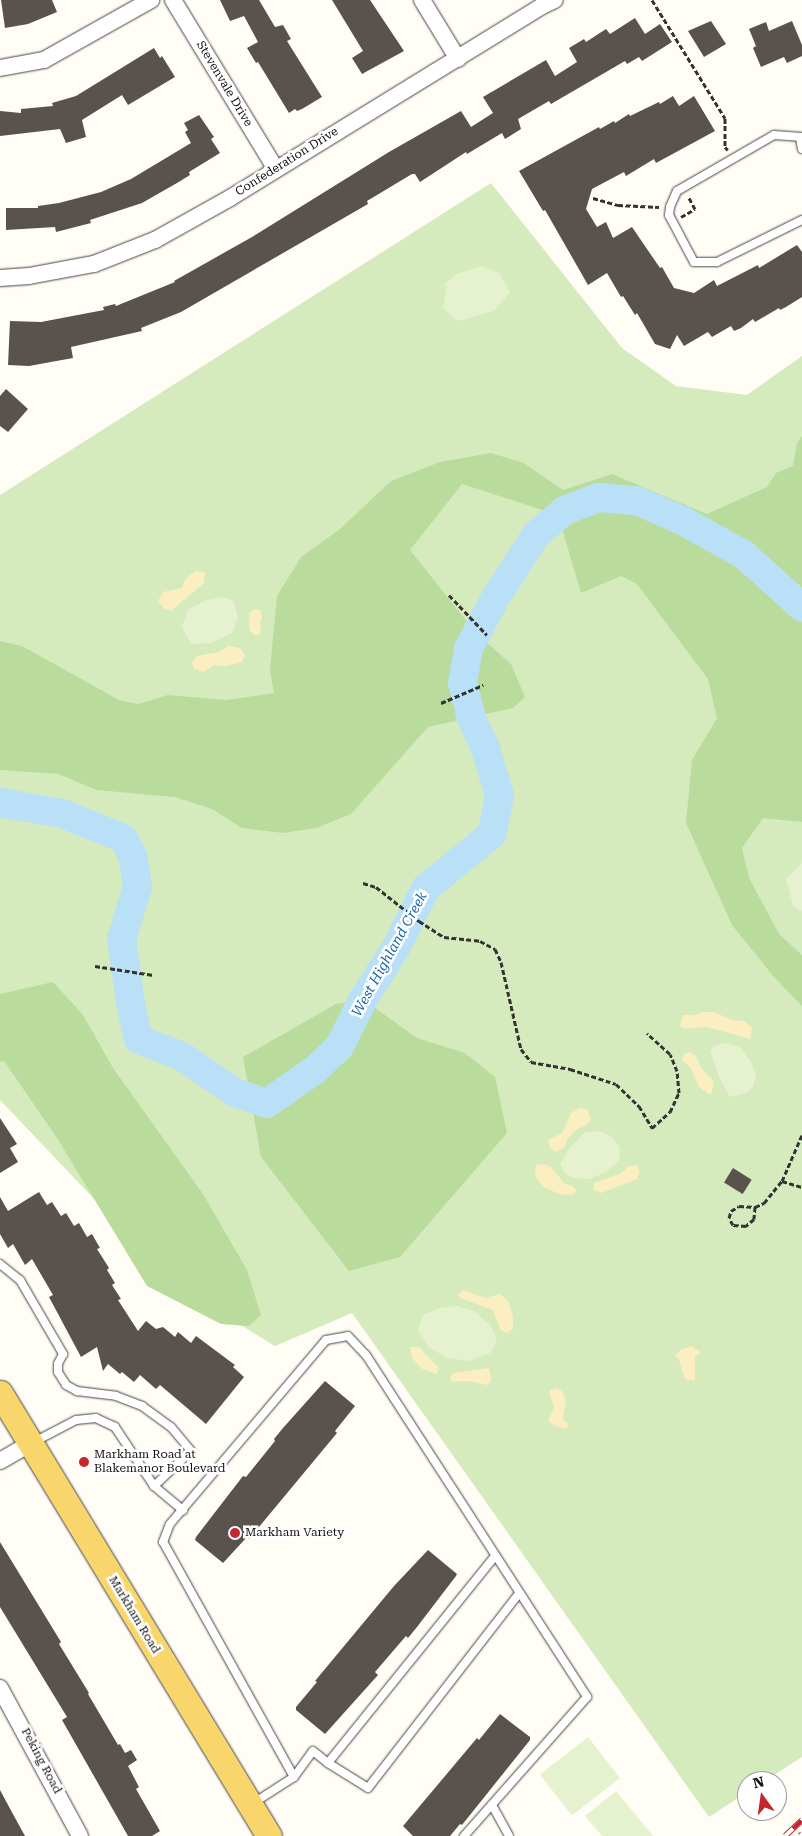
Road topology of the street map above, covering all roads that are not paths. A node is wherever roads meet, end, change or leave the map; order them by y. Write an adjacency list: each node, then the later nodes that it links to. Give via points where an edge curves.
1 (151, 0): 6 (street, via 44,60)
2 (173, 0): 9 (street, Stevenvale Drive)
3 (422, 0): 5 (street)
4 (556, 0): 5 (street, Confederation Drive)
5 (458, 59): 9 (street, Confederation Drive)
6 (0, 68)
7 (801, 138): 8 (lane); 10 (lane, via 774,136 677,191 669,215 694,262 717,262)
8 (802, 149)
9 (275, 168): 11 (street, Confederation Drive, via 183,225 130,250 94,264)
10 (802, 220)
11 (0, 278)
12 (0, 1264): 16 (lane, via 20,1280 63,1354 58,1370 66,1385 78,1391 116,1396 142,1406 171,1427 192,1451)
13 (0, 1393): 14 (main road, Markham Road)
14 (30, 1444): 15 (street); 16 (lane, via 76,1420 96,1418 115,1427); 23 (main road, Markham Road)
15 (0, 1461)
16 (154, 1486): 17 (lane)
17 (183, 1510): 18 (lane, via 326,1340 348,1336 366,1355); 22 (lane, via 170,1524 163,1542)
18 (496, 1556): 19 (lane); 21 (lane)
19 (519, 1593): 21 (lane, via 368,1788); 24 (lane, via 587,1698)
20 (0, 1688): 25 (street, Peking Road)
21 (328, 1763): 22 (lane, via 313,1751)
22 (294, 1777): 23 (lane)
23 (250, 1805): 26 (main road, Markham Road)
24 (492, 1805): 27 (lane); 28 (lane)
25 (80, 1836)
26 (270, 1836)
27 (464, 1836)
28 (508, 1836)

